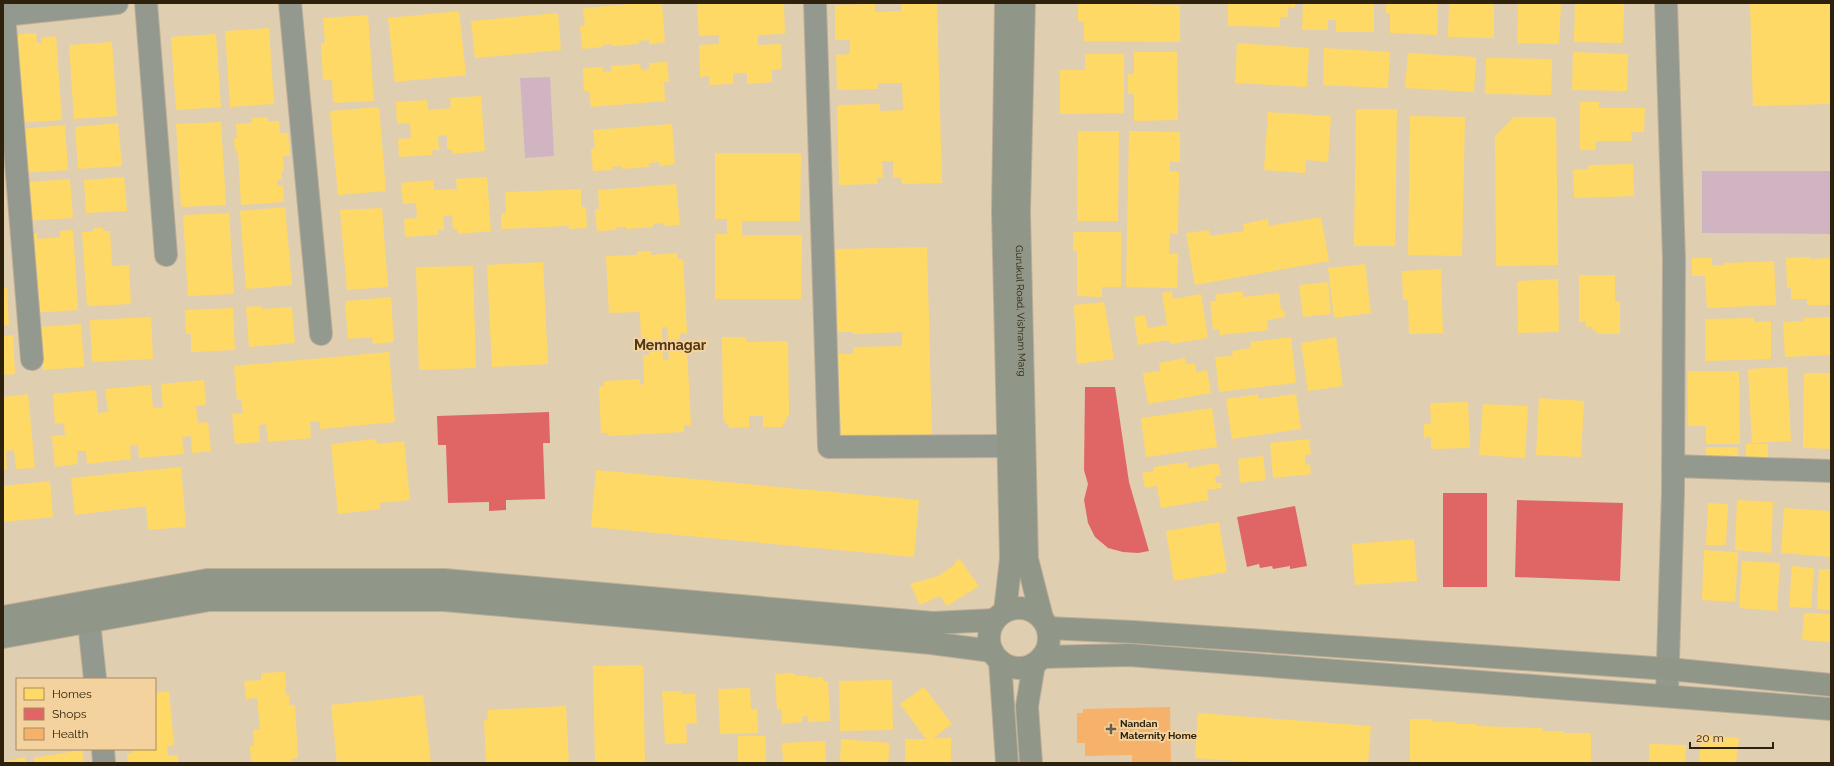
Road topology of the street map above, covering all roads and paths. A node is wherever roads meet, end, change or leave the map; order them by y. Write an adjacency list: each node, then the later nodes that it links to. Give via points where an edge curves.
1 (117, 3): 8 (street)
2 (146, 3): 9 (street)
3 (290, 3): 10 (street)
4 (815, 3): 12 (street, via 829,447)
5 (1006, 3): 12 (street, Gurukul Road, Vishram Marg, via 1003,212)
6 (1024, 3): 18 (street, Gurukul Road, Vishram Marg, via 1019,212 1027,559)
7 (1666, 3): 13 (street, via 1674,259)
8 (4, 15): 11 (street)
9 (166, 255)
10 (321, 334)
11 (32, 359)
12 (1008, 446): 15 (street, Gurukul Road, Vishram Marg, via 1011,559)
13 (1673, 466): 14 (street); 22 (street)
14 (1831, 471)
15 (1000, 615): 16 (street, via 933,623 444,580 207,580); 18 (street, via 1015,608 1026,608 1034,611); 20 (street, via 990,630 989,640)
16 (3, 617)
17 (89, 622): 19 (street); 20 (street, via 209,600 444,600 931,643); 23 (street)
18 (1045, 623): 21 (street, via 1050,638 1048,648); 22 (street, via 1133,632)
19 (3, 637)
20 (996, 656): 21 (street, via 1009,666 1024,668); 29 (street)
21 (1038, 660): 25 (street, via 1129,655); 30 (street, via 1027,706)
22 (1669, 669): 24 (street); 25 (street)
23 (95, 678)
24 (1831, 685)
25 (1667, 696): 26 (street)
26 (1831, 709)
27 (103, 750): 28 (street)
28 (104, 763)
29 (1007, 763)
30 (1031, 763)

